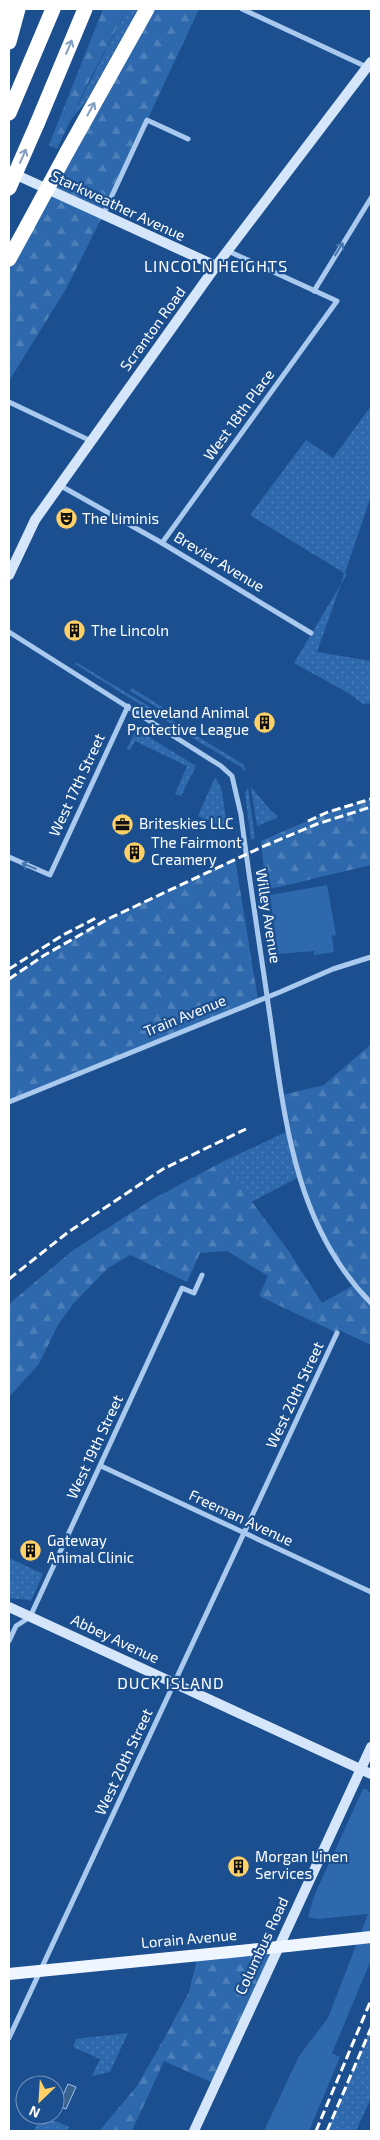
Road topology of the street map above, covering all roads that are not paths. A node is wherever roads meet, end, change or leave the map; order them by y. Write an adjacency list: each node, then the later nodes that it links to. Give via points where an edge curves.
1 (18, 9): 6 (highway)
2 (52, 9): 8 (highway)
3 (85, 9): 11 (highway, one-way to 3, bridge)
4 (146, 9): 15 (highway, one-way to 4, bridge)
5 (242, 9): 7 (street)
6 (9, 42)
7 (370, 66): 14 (street, Scranton Road)
8 (9, 113)
9 (188, 140): 13 (street, via 146,120)
10 (9, 172): 13 (street, Starkweather Avenue)
11 (9, 188)
12 (371, 198): 17 (street, one-way to 12)
13 (103, 215): 16 (street, Starkweather Avenue)
14 (228, 251): 16 (street, Scranton Road); 17 (street)
15 (9, 259)
16 (216, 266): 19 (street, Scranton Road)
17 (314, 290): 21 (street, West 18th Place, via 337,302)
18 (9, 402): 19 (street)
19 (91, 441): 20 (street, Scranton Road)
20 (60, 486): 21 (street, Brevier Avenue); 22 (street, Scranton Road, via 35,520)
21 (162, 543): 24 (street, Brevier Avenue)
22 (9, 575)
23 (9, 632): 25 (street, Willey Avenue)
24 (311, 632)
25 (128, 706): 26 (street, West 17th Street, one-way to 26, via 50,875); 28 (street, Willey Avenue, via 232,776 241,815)
26 (9, 857)
27 (371, 957): 28 (street, Train Avenue, via 333,969)
28 (268, 997): 29 (street, Train Avenue); 31 (street, Willey Avenue, via 288,1139 304,1191 336,1258)
29 (9, 1102)
30 (202, 1275): 33 (street, West 19th Street, via 194,1293 182,1288)
31 (371, 1302)
32 (337, 1333): 34 (street, West 20th Street)
33 (101, 1466): 34 (street, Freeman Avenue); 37 (street, West 19th Street)
34 (244, 1533): 35 (street, Freeman Avenue); 39 (street, West 20th Street)
35 (371, 1592)
36 (9, 1607): 37 (street, Abbey Avenue)
37 (30, 1617): 38 (street, West 19th Street, via 16,1626); 39 (street, Abbey Avenue)
38 (9, 1641)
39 (175, 1683): 41 (street, Abbey Avenue); 44 (street, West 20th Street)
40 (371, 1747): 41 (street, Columbus Road)
41 (361, 1769): 42 (street, Abbey Avenue); 48 (street, Columbus Road)
42 (371, 1774)
43 (371, 1936): 44 (main road, Lorain Avenue, bridge)
44 (40, 1970): 45 (main road, Lorain Avenue); 46 (street, West 20th Street)
45 (9, 1974)
46 (12, 2025): 47 (street, West 20th Street)
47 (9, 2038)
48 (194, 2131)

